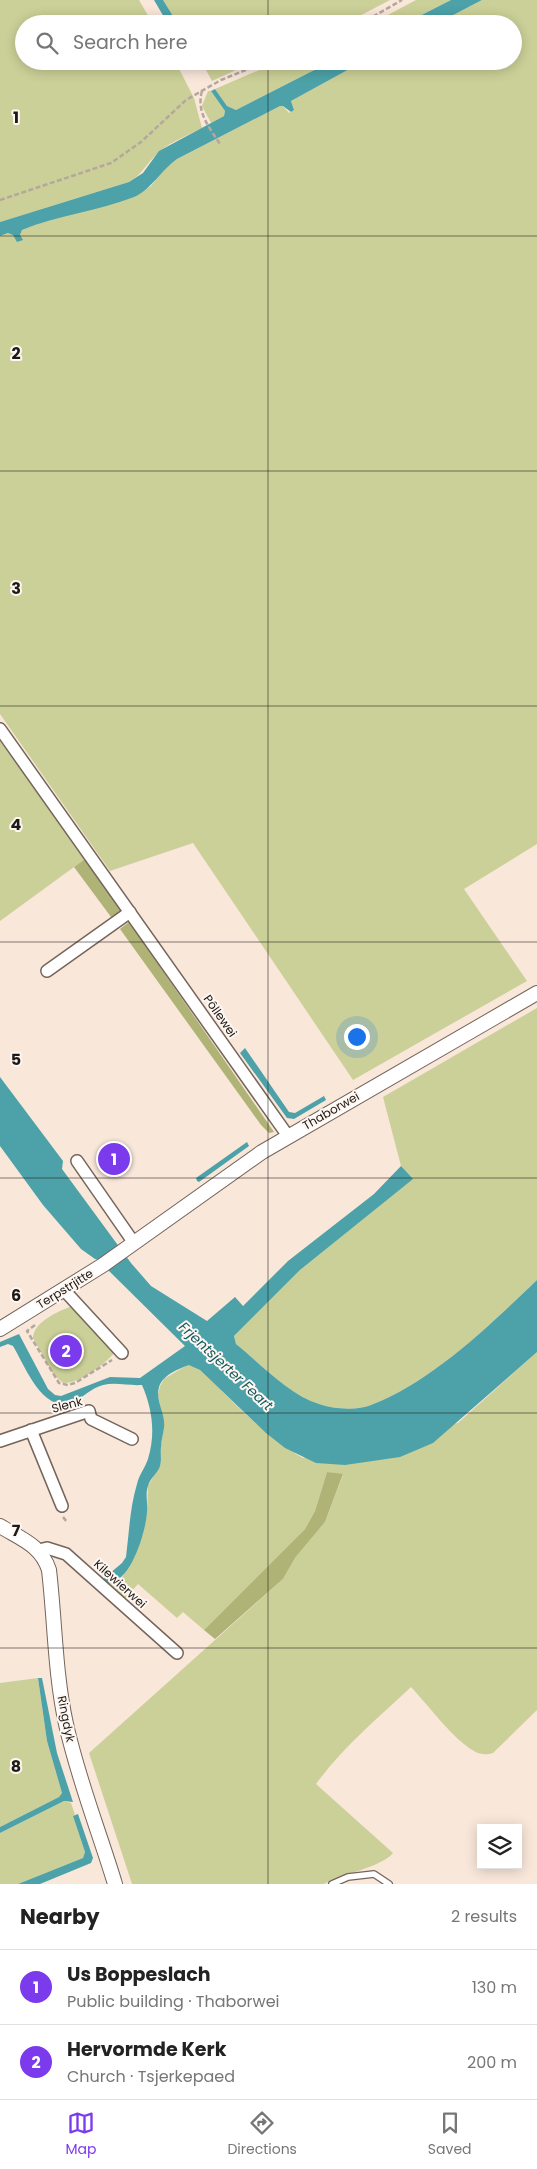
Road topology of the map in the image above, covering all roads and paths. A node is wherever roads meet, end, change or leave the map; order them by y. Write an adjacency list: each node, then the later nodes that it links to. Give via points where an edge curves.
1 (402, 0): 2 (path)
2 (376, 15)
3 (248, 70): 4 (path)
4 (203, 90): 5 (path, via 200,111); 6 (path, via 186,100 141,142 111,163)
5 (220, 144)
6 (0, 200)
7 (0, 728): 8 (street, Pôllewei)
8 (130, 912): 9 (street); 11 (street, Pôllewei)
9 (47, 971)
10 (537, 993): 11 (street, Thaborwei)
11 (288, 1136): 13 (street, Thaborwei)
12 (77, 1161): 13 (street)
13 (128, 1247): 14 (street, Thaborwei)
14 (104, 1265): 15 (street, Terpstrjitte)
15 (64, 1290): 17 (street, Terpstrjitte); 18 (street)
16 (37, 1323): 18 (path, via 27,1332 52,1375 63,1385 74,1383)
17 (0, 1329)
18 (121, 1352)
19 (31, 1430): 20 (street, Slenk, via 90,1411 91,1419); 21 (street, Slenk); 22 (street)
20 (132, 1439)
21 (0, 1441)
22 (62, 1506)
23 (0, 1526): 24 (street)
24 (39, 1550): 25 (street, Kilewierwei, via 47,1548 66,1554); 26 (street, Ringdyk, via 49,1570 56,1660 71,1747)
25 (177, 1653)
26 (115, 1884)
27 (332, 1884): 28 (lane, via 348,1877 374,1874)
28 (389, 1884)

